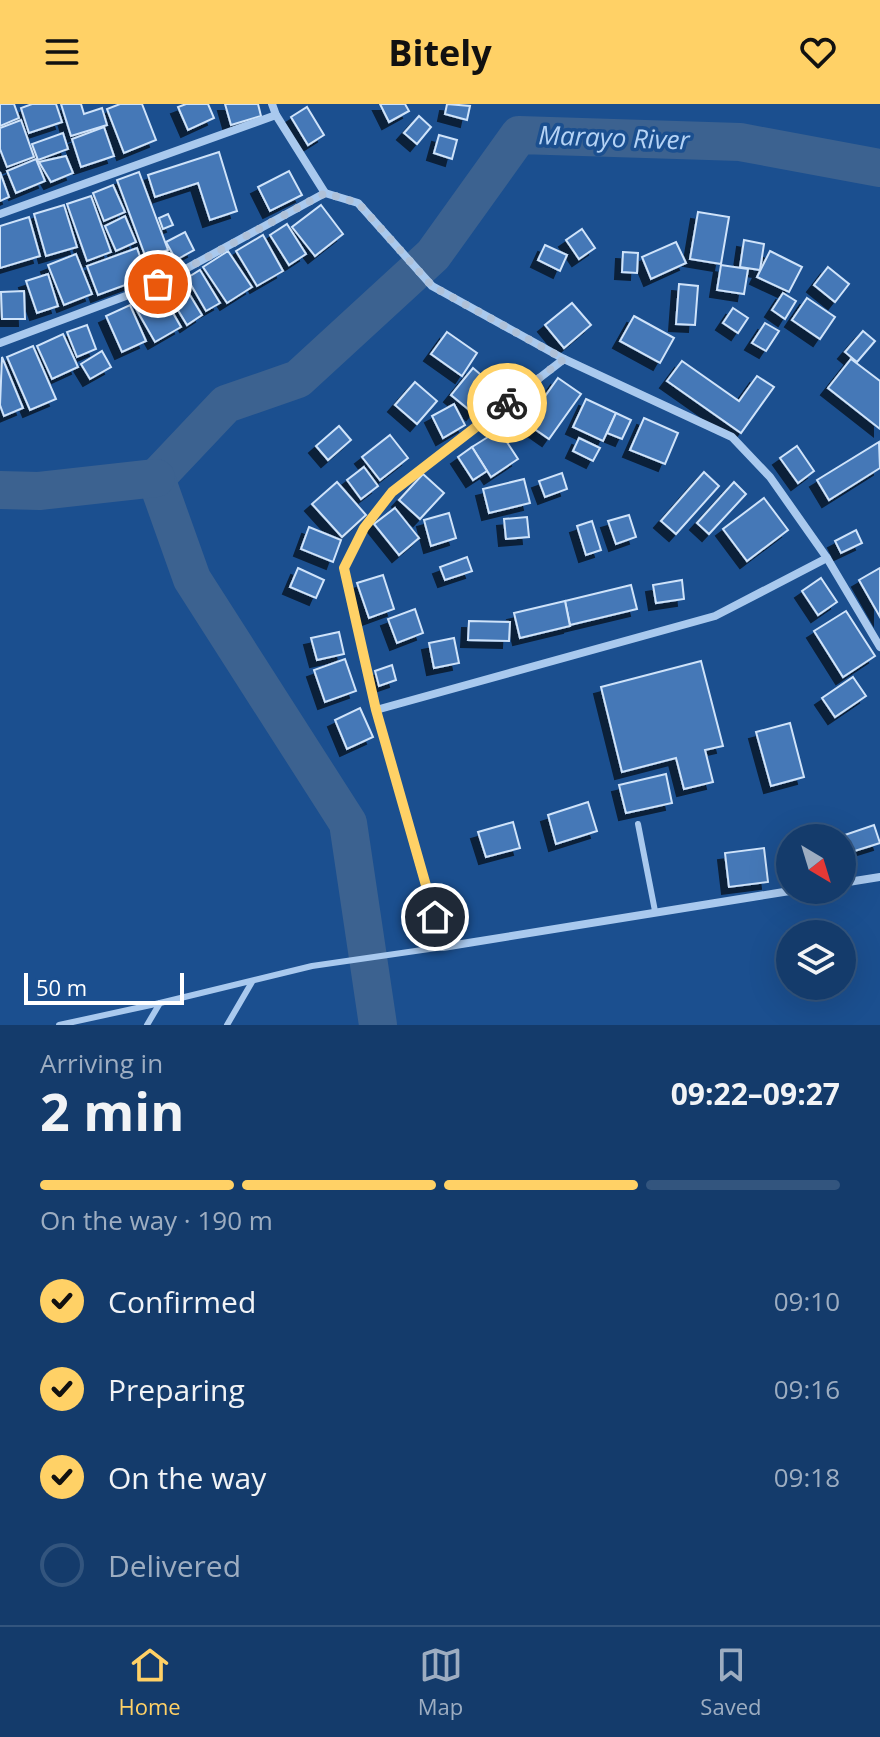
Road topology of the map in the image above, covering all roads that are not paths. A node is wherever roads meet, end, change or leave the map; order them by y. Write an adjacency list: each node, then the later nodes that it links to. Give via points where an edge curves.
1 (272, 104): 2 (street)
2 (276, 115): 3 (street); 4 (street)
3 (325, 193): 5 (street, via 158,284); 6 (street, via 358,203 432,286)
4 (0, 214)
5 (0, 343)
6 (564, 359): 7 (street, via 732,437 770,477); 9 (street, via 392,492 364,528 344,568)
7 (827, 558): 8 (street); 9 (street, via 715,616)
8 (880, 647)
9 (376, 710): 15 (street)
10 (638, 824): 14 (lane)
11 (880, 877): 12 (street)
12 (856, 881)
13 (776, 893): 14 (street)
14 (655, 911): 15 (street)
15 (443, 947): 16 (lane, via 312,966)
16 (252, 982): 17 (lane); 20 (lane)
17 (160, 1003): 18 (lane); 19 (lane)
18 (59, 1025)
19 (147, 1025)
20 (227, 1025)

